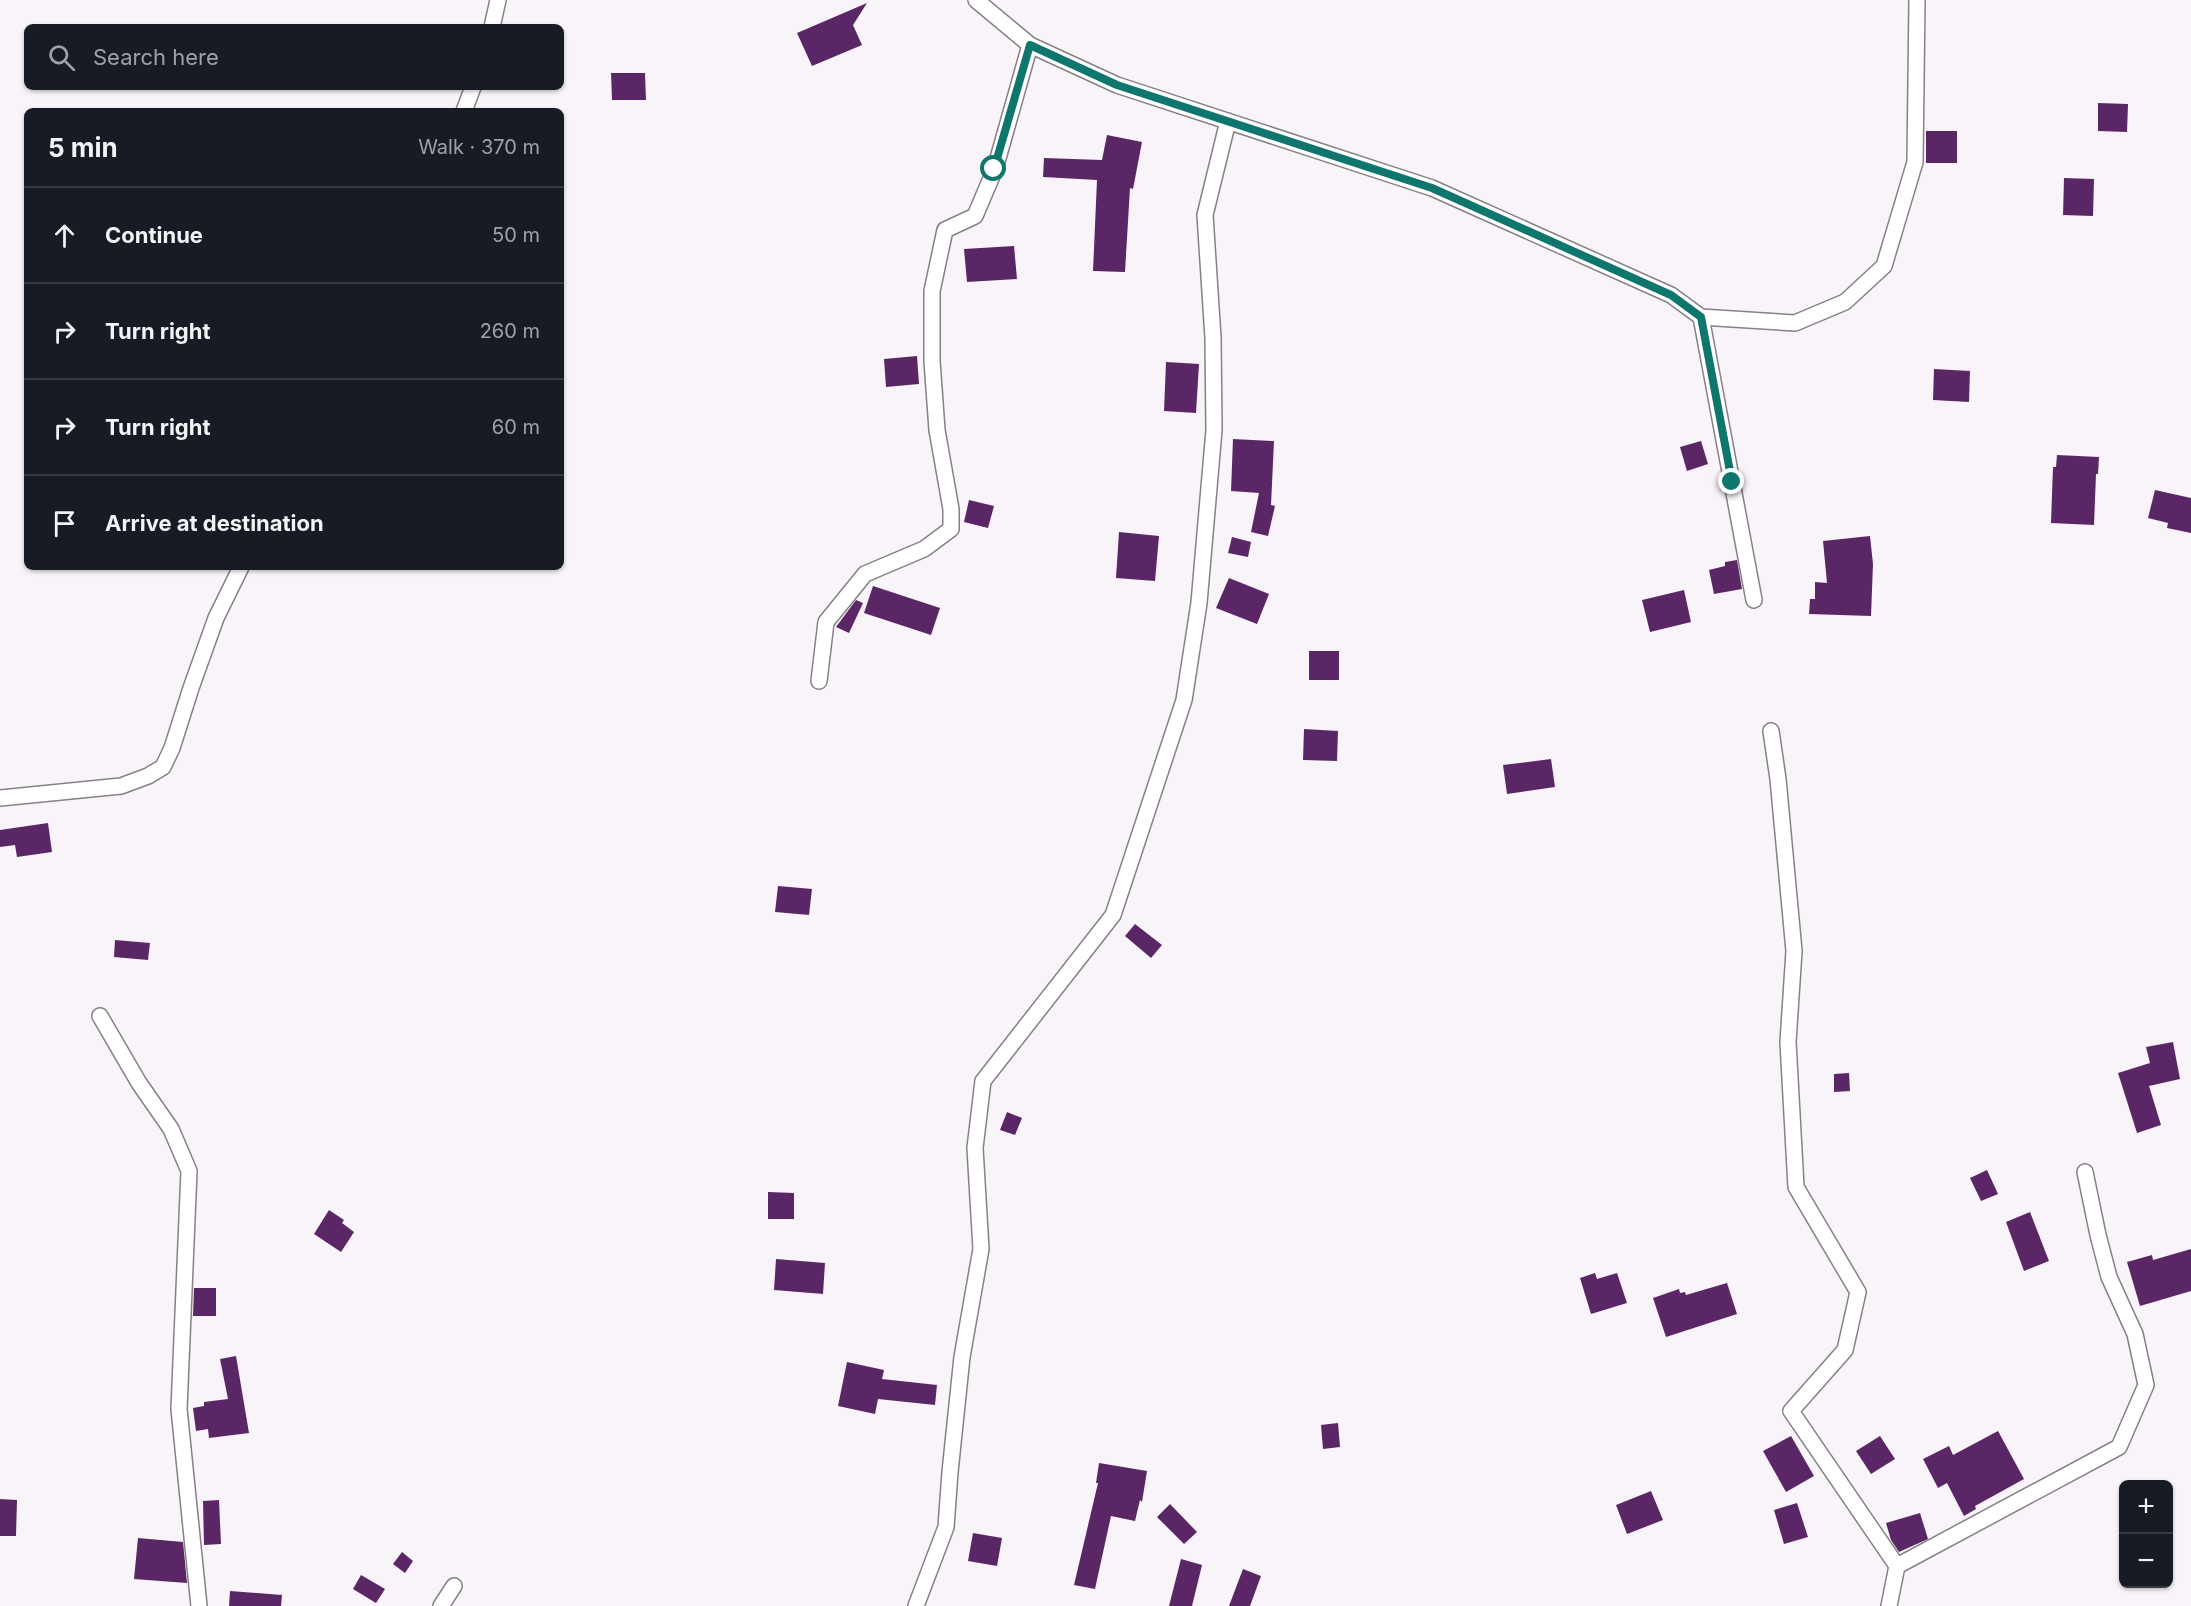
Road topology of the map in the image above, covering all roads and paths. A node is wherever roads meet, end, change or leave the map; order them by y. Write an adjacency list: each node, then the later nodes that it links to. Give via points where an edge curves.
1 (498, 0): 4 (street)
2 (976, 0): 5 (street)
3 (1917, 0): 9 (street, via 1915,162 1884,266 1845,302 1795,323)
4 (493, 24)
5 (1030, 45): 8 (street, via 1117,85); 12 (street, via 994,169 975,216 945,230 932,291 937,430 951,529 924,549 865,573 826,622)
6 (472, 90): 7 (street)
7 (465, 108)
8 (1228, 121): 9 (street, via 1432,188 1671,295); 21 (street, via 1205,215 1214,430 1199,603 1184,700 1113,915 983,1082 975,1148 981,1249 962,1357 946,1527)
9 (1701, 317): 11 (street)
10 (240, 570): 14 (street, via 216,618 163,767 121,786)
11 (1754, 600)
12 (819, 681)
13 (1771, 731): 17 (street, via 1794,951 1788,1042 1796,1187 1858,1292 1845,1350 1791,1411)
14 (0, 798)
15 (100, 1016): 19 (street, via 171,1129 189,1171 179,1409)
16 (2085, 1172): 17 (street, via 2109,1277 2135,1334 2146,1385 2119,1447)
17 (1897, 1566): 22 (street)
18 (454, 1586): 20 (street)
19 (200, 1606)
20 (441, 1606)
21 (916, 1606)
22 (1889, 1606)

